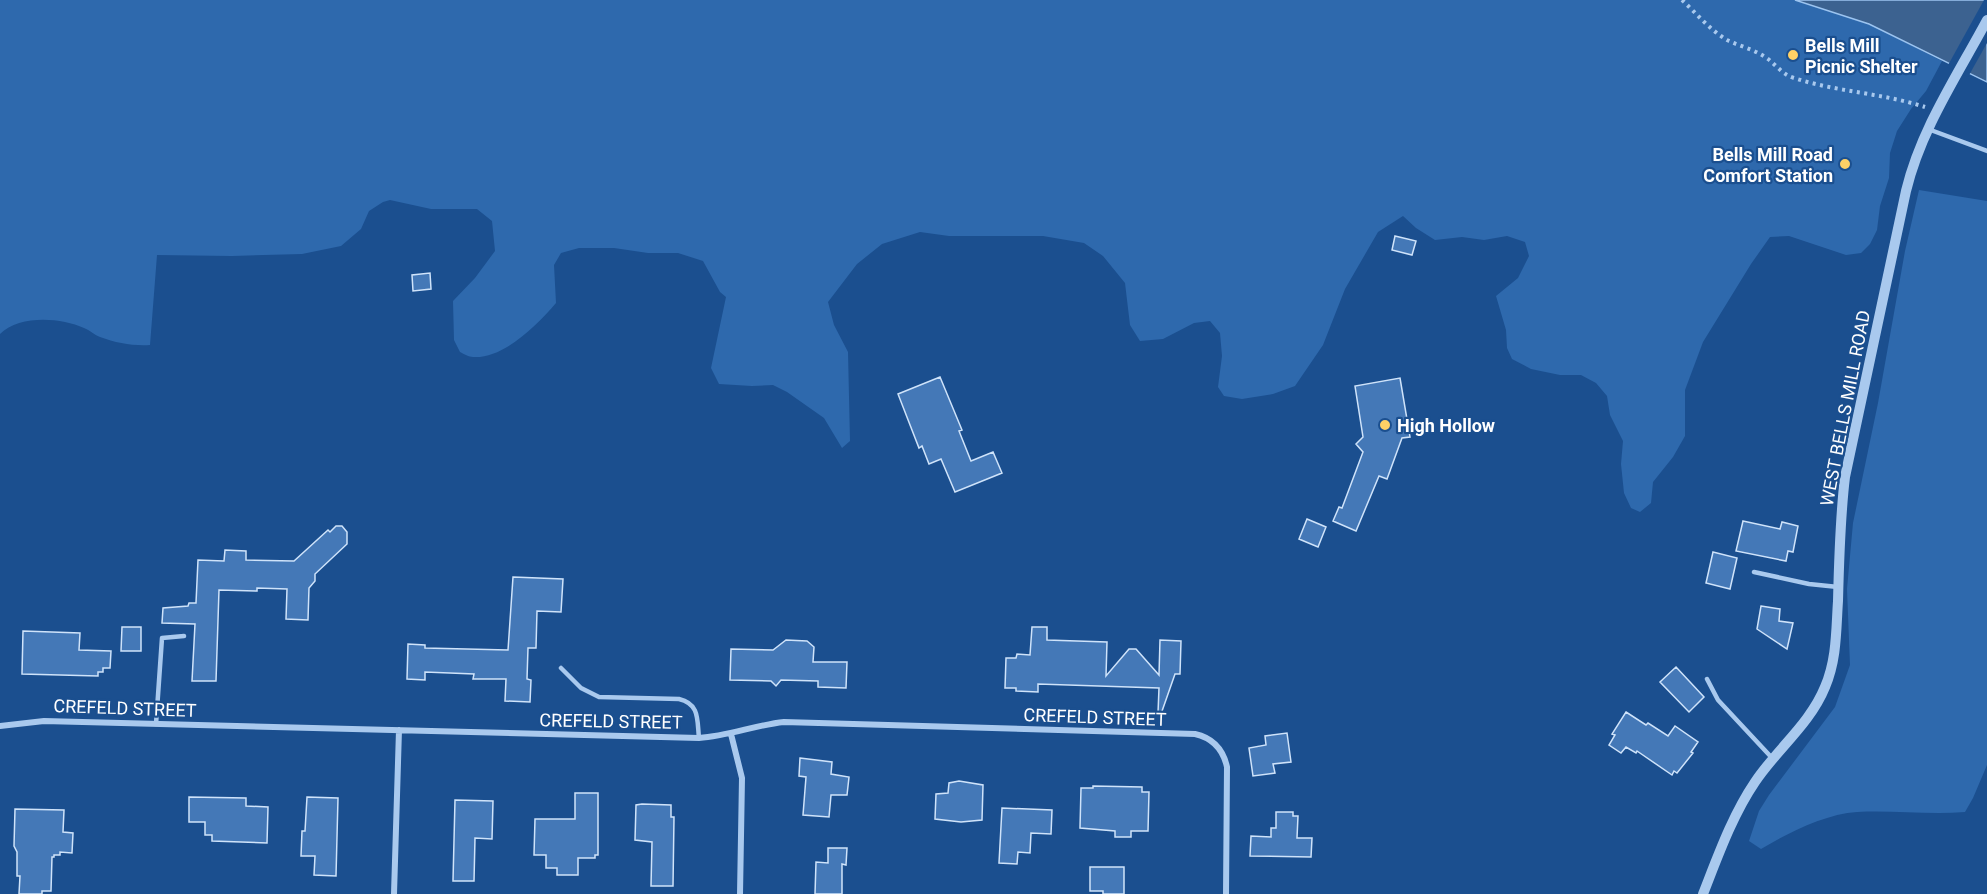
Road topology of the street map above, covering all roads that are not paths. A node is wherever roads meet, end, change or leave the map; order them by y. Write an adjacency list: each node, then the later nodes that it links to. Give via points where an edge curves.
1 (1987, 20): 2 (street, WEST BELLS MILL ROAD)
2 (1928, 129): 3 (lane); 5 (street, WEST BELLS MILL ROAD, via 1906,191 1850,452 1842,507)
3 (1987, 151)
4 (1754, 572): 5 (lane)
5 (1838, 587): 14 (street, WEST BELLS MILL ROAD, via 1835,647 1826,686 1807,720)
6 (184, 636): 9 (lane, via 162,638)
7 (561, 668): 13 (lane, via 581,688 599,697 688,701 696,713)
8 (1707, 679): 14 (lane, via 1718,700)
9 (156, 724): 10 (street, CREFELD STREET, via 44,721); 11 (street, CREFELD STREET)
10 (0, 726)
11 (399, 730): 13 (street, CREFELD STREET); 15 (street)
12 (731, 734): 13 (street, CREFELD STREET); 16 (street, via 742,778); 17 (street, CREFELD STREET, via 784,722 1203,736 1216,744 1227,767)
13 (699, 738)
14 (1773, 759): 18 (street, WEST BELLS MILL ROAD, via 1735,818)
15 (394, 894)
16 (740, 894)
17 (1226, 894)
18 (1703, 894)

